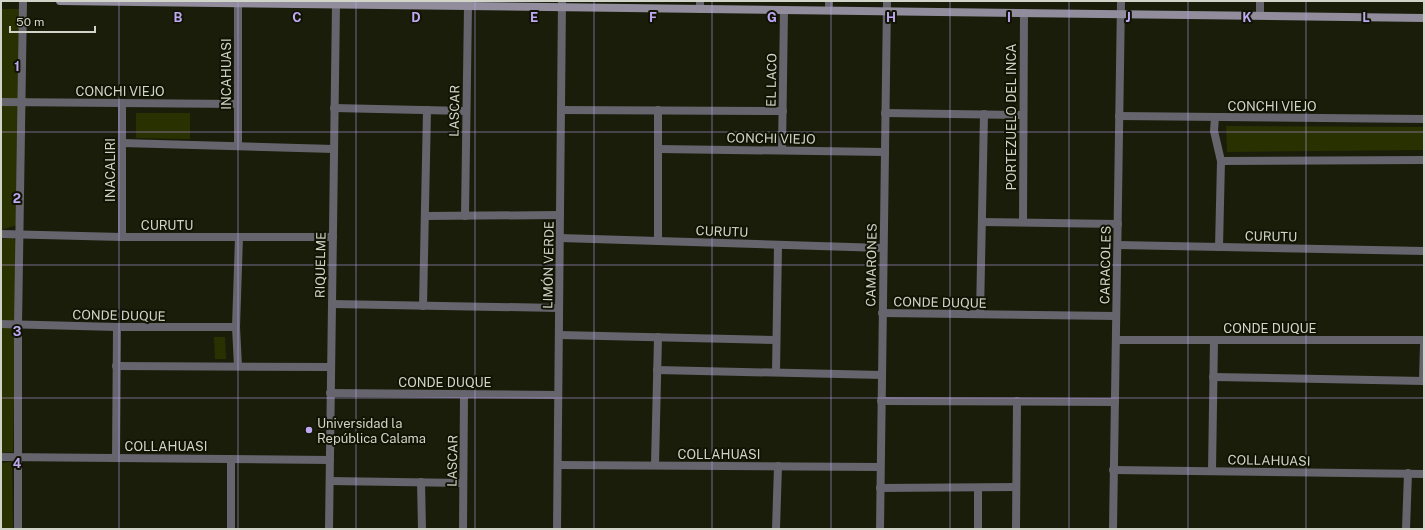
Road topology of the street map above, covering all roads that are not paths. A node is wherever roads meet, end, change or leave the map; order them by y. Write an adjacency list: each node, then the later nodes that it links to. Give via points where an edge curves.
1 (23, 1): 21 (street)
2 (60, 1): 7 (main road)
3 (829, 1): 14 (street)
4 (886, 1): 15 (street, CAMARONES)
5 (1121, 1): 17 (street, CARACOLES)
6 (1260, 1): 18 (street)
7 (209, 2): 9 (main road)
8 (336, 2): 9 (main road); 10 (main road); 24 (street, RIQUELME)
9 (238, 3): 23 (street, INCAHUASI)
10 (473, 4): 11 (main road); 28 (street, LASCAR)
11 (562, 4): 12 (main road); 26 (street, LIMÓN VERDE)
12 (700, 5): 13 (main road)
13 (784, 10): 14 (main road); 29 (street, EL LACO)
14 (829, 10): 15 (main road)
15 (886, 11): 16 (main road); 30 (street, CAMARONES)
16 (1024, 13): 17 (main road); 32 (street, PORTEZUELO DEL INCA)
17 (1121, 14): 18 (main road); 33 (street, CARACOLES)
18 (1260, 16): 19 (main road)
19 (1424, 18)
20 (1, 102): 21 (street, CONCHI VIEJO)
21 (22, 102): 22 (street, CONCHI VIEJO); 51 (street)
22 (122, 103): 23 (street, CONCHI VIEJO); 36 (street, INACALIRI)
23 (238, 104): 37 (street, INCAHUASI)
24 (334, 108): 25 (street); 38 (street, RIQUELME)
25 (426, 110): 28 (street); 45 (street)
26 (561, 110): 27 (street, CONCHI VIEJO); 44 (street, LIMÓN VERDE)
27 (658, 110): 29 (street, CONCHI VIEJO); 39 (street)
28 (466, 111): 46 (street, LASCAR)
29 (783, 111): 40 (street, EL LACO)
30 (885, 113): 31 (street); 41 (street, CAMARONES)
31 (984, 114): 32 (street); 47 (street, PORTEZUELO DEL INCA)
32 (1023, 115): 48 (street, PORTEZUELO DEL INCA)
33 (1119, 116): 34 (street, CONCHI VIEJO); 49 (street, CARACOLES)
34 (1214, 117): 35 (street, CONCHI VIEJO); 43 (street, via 1214,131)
35 (1424, 119)
36 (122, 143): 37 (street); 52 (street, INACALIRI)
37 (238, 145): 38 (street)
38 (334, 149): 54 (street, RIQUELME)
39 (658, 149): 40 (street, CONCHI VIEJO); 56 (street)
40 (782, 150): 41 (street, CONCHI VIEJO)
41 (884, 152): 60 (street, CAMARONES)
42 (1424, 160): 43 (street)
43 (1221, 161): 59 (street)
44 (560, 215): 46 (street); 55 (street, LIMÓN VERDE)
45 (425, 216): 46 (street); 63 (street)
46 (465, 216)
47 (982, 222): 48 (street); 66 (street, PORTEZUELO DEL INCA)
48 (1023, 222): 49 (street)
49 (1118, 224): 58 (street, CARACOLES)
50 (1, 234): 51 (street, CURUTU)
51 (21, 234): 52 (street, CURUTU); 69 (street)
52 (122, 237): 53 (street, CURUTU)
53 (239, 237): 54 (street, CURUTU); 71 (street)
54 (333, 237): 62 (street, RIQUELME)
55 (560, 238): 56 (street, CURUTU); 64 (street, LIMÓN VERDE)
56 (658, 241): 57 (street, CURUTU)
57 (778, 245): 60 (street, CURUTU); 74 (street)
58 (1118, 245): 59 (street, CURUTU); 67 (street, CARACOLES)
59 (1219, 247): 61 (street, CURUTU)
60 (883, 248): 65 (street, CAMARONES)
61 (1424, 251)
62 (332, 304): 63 (street); 81 (street, RIQUELME)
63 (423, 306): 64 (street)
64 (559, 308): 72 (street, LIMÓN VERDE)
65 (882, 313): 66 (street, CONDE DUQUE); 84 (street, CAMARONES)
66 (980, 314): 67 (street, CONDE DUQUE)
67 (1116, 316): 75 (street, CARACOLES)
68 (1, 324): 69 (street, CONDE DUQUE)
69 (18, 325): 70 (street, CONDE DUQUE); 94 (street)
70 (117, 327): 71 (street, CONDE DUQUE); 79 (street)
71 (236, 327): 80 (street)
72 (559, 335): 73 (street); 89 (street, LIMÓN VERDE)
73 (658, 337): 74 (street); 82 (street)
74 (776, 340): 83 (street)
75 (1116, 340): 76 (street, CONDE DUQUE); 92 (street, CARACOLES)
76 (1214, 340): 77 (street, CONDE DUQUE); 85 (street)
77 (1424, 340)
78 (1424, 344): 86 (street)
79 (116, 366): 80 (street); 95 (street)
80 (238, 366): 81 (street)
81 (331, 367): 87 (street, RIQUELME)
82 (657, 370): 83 (street); 99 (street)
83 (776, 372): 84 (street)
84 (882, 375): 90 (street, CAMARONES)
85 (1213, 377): 86 (street); 103 (street)
86 (1423, 381)
87 (330, 393): 88 (street, CONDE DUQUE); 97 (street, RIQUELME)
88 (464, 394): 89 (street, CONDE DUQUE); 108 (street, LASCAR)
89 (558, 395): 98 (street, LIMÓN VERDE)
90 (881, 401): 91 (street); 101 (street, CAMARONES)
91 (1017, 401): 92 (street); 111 (street)
92 (1115, 402): 102 (street, CARACOLES)
93 (1, 457): 94 (street, COLLAHUASI)
94 (18, 457): 95 (street, COLLAHUASI); 112 (street)
95 (116, 458): 96 (street, COLLAHUASI)
96 (231, 459): 97 (street, COLLAHUASI); 113 (street)
97 (330, 460): 106 (street, RIQUELME)
98 (558, 465): 99 (street, COLLAHUASI); 117 (street, LIMÓN VERDE)
99 (655, 465): 100 (street, COLLAHUASI)
100 (778, 466): 101 (street, COLLAHUASI); 118 (street)
101 (880, 466): 109 (street, CAMARONES)
102 (1113, 470): 103 (street, COLLAHUASI); 122 (street, CARACOLES)
103 (1212, 471): 104 (street, COLLAHUASI)
104 (1408, 473): 105 (street, COLLAHUASI); 123 (street)
105 (1424, 474)
106 (330, 481): 107 (street); 114 (street, RIQUELME)
107 (421, 482): 108 (street); 115 (street)
108 (463, 483): 116 (street, LASCAR)
109 (880, 488): 110 (street); 119 (street, CAMARONES)
110 (978, 488): 111 (street); 120 (street)
111 (1016, 488): 121 (street)
112 (18, 529)
113 (231, 529)
114 (329, 529)
115 (422, 529)
116 (463, 529)
117 (557, 529)
118 (776, 529)
119 (880, 529)
120 (978, 529)
121 (1016, 529)
122 (1113, 529)
123 (1406, 529)

